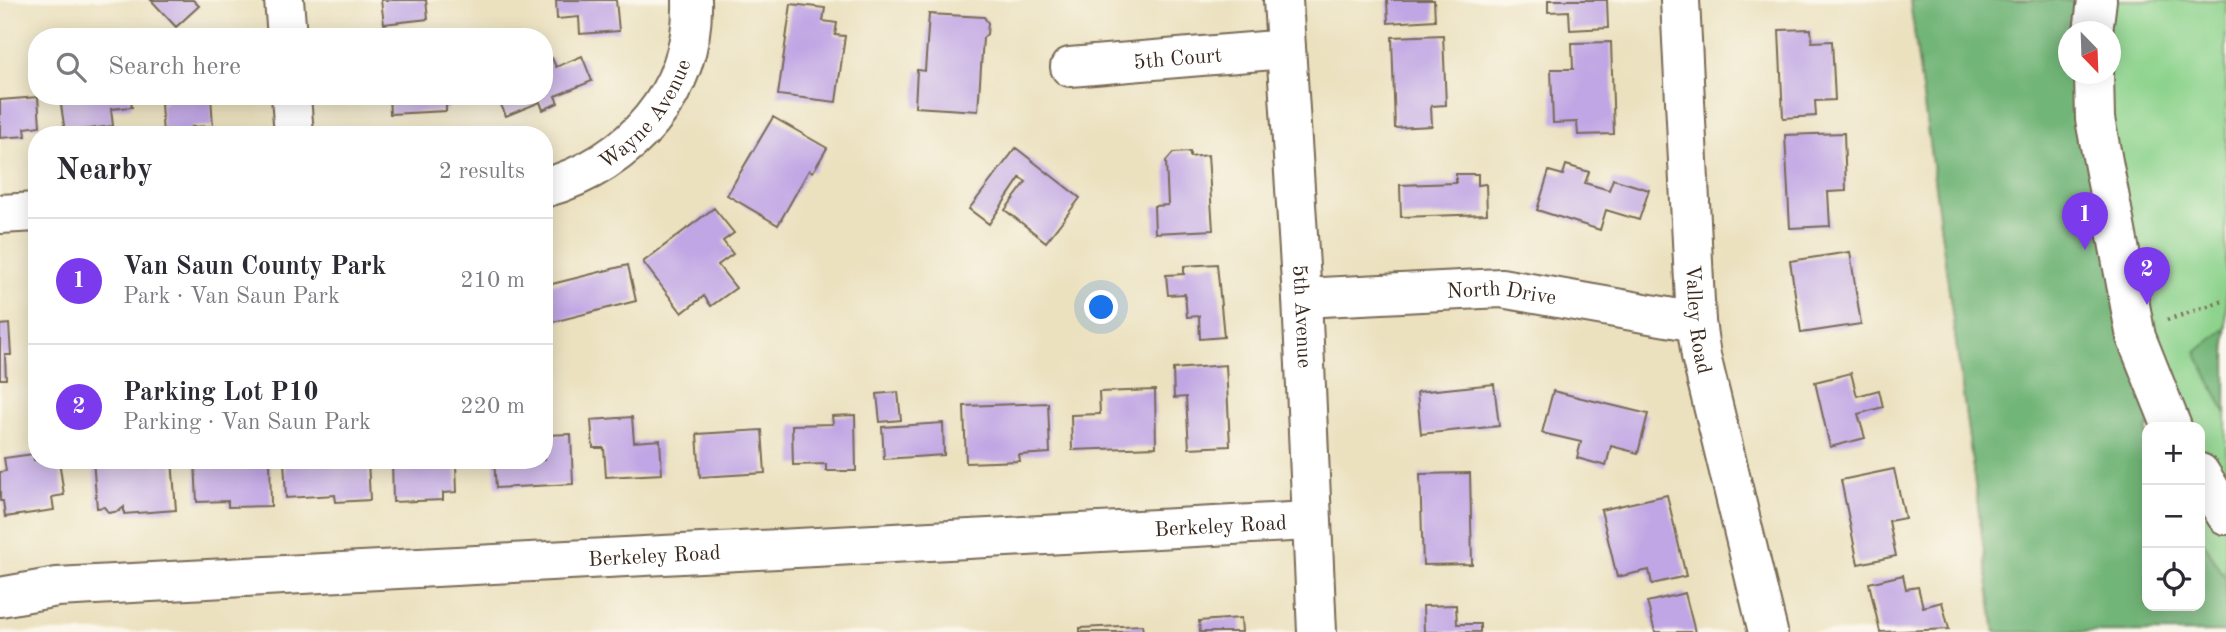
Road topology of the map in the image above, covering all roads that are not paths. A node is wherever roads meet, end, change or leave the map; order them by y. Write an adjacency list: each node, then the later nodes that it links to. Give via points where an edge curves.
1 (284, 0): 7 (street)
2 (692, 0): 13 (street, Wayne Avenue, via 690,40 678,78 660,110 634,141 604,164)
3 (1283, 0): 8 (street, 5th Avenue)
4 (1680, 0): 17 (street, Valley Road)
5 (2097, 0): 6 (street)
6 (2094, 21)
7 (286, 28)
8 (1286, 49): 9 (street, 5th Court); 16 (street, 5th Avenue)
9 (1070, 67)
10 (2094, 84): 18 (street, via 2095,119 2136,337)
11 (291, 105): 12 (street)
12 (293, 126)
13 (553, 185)
14 (28, 212): 15 (street)
15 (0, 214)
16 (1302, 298): 17 (street, North Drive, via 1501,288); 21 (street, 5th Avenue)
17 (1696, 322): 24 (street, Valley Road)
18 (2170, 422)
19 (2205, 481): 20 (street)
20 (2226, 515)
21 (1310, 521): 22 (street, Berkeley Road, via 57,587); 23 (street, 5th Avenue)
22 (0, 597)
23 (1317, 632)
24 (1768, 632)

